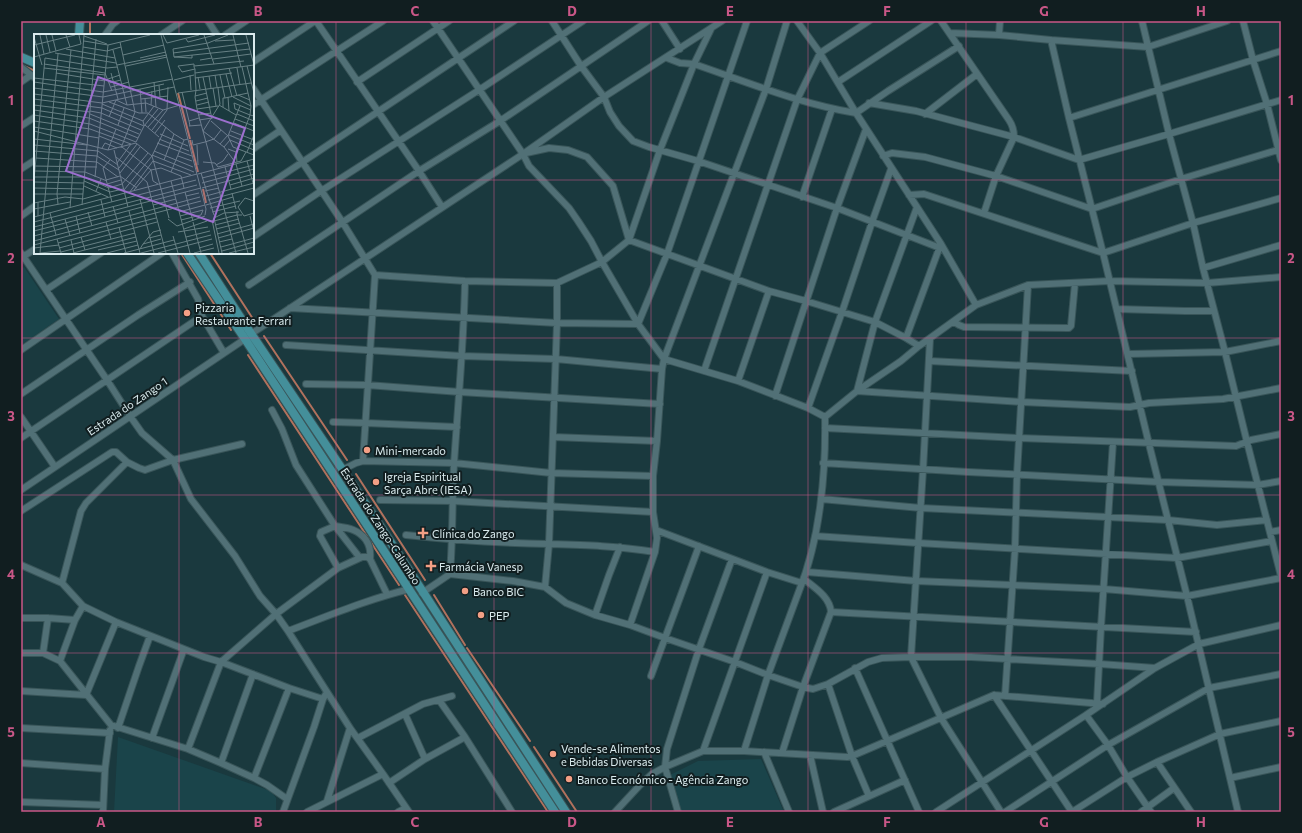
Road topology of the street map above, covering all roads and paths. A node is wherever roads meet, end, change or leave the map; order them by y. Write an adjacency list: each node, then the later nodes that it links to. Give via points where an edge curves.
1 (117, 21): 30 (street)
2 (182, 21): 31 (street)
3 (208, 21): 32 (street)
4 (246, 21): 33 (street)
5 (316, 21): 40 (street); 46 (street)
6 (383, 21): 40 (street)
7 (433, 21): 26 (street)
8 (449, 21): 26 (street)
9 (514, 21): 44 (street)
10 (552, 21): 35 (street)
11 (583, 21): 35 (street)
12 (648, 21): 48 (street)
13 (662, 21): 39 (street)
14 (722, 21): 27 (street, Estrada do Zango 1)
15 (747, 21): 51 (street)
16 (787, 21): 56 (street)
17 (797, 21): 42 (street)
18 (869, 21): 42 (street)
19 (931, 21): 55 (street)
20 (941, 21): 28 (street)
21 (1000, 21): 34 (street)
22 (1142, 21): 38 (street)
23 (1227, 21): 38 (street)
24 (1243, 21): 45 (street)
25 (81, 22): 29 (main road)
26 (438, 28): 44 (street); 54 (street)
27 (711, 29): 39 (street, Estrada do Zango 1); 47 (street)
28 (950, 33): 34 (street); 37 (street)
29 (80, 34)
30 (106, 34)
31 (162, 34)
32 (216, 34)
33 (227, 34)
34 (999, 34): 36 (street)
35 (562, 35): 48 (street); 59 (street)
36 (1051, 40): 38 (street); 72 (street)
37 (958, 46): 50 (street); 64 (street)
38 (1148, 47): 57 (street)
39 (680, 49): 43 (street, Estrada do Zango 1)
40 (336, 51): 54 (street); 61 (street)
41 (1281, 52): 45 (street)
42 (820, 53): 55 (street); 62 (street)
43 (667, 58): 47 (street); 60 (street, Estrada do Zango 1)
44 (458, 59): 59 (street); 68 (street)
45 (1253, 60): 57 (street); 66 (street)
46 (254, 61)
47 (694, 64): 51 (street); 82 (street)
48 (581, 66): 60 (street); 73 (street)
49 (21, 67): 52 (street)
50 (978, 74): 70 (street); 78 (street, via 1013,126)
51 (729, 76): 56 (street); 85 (street)
52 (33, 77): 53 (street)
53 (21, 82)
54 (357, 82): 68 (street)
55 (838, 82): 69 (street)
56 (766, 89): 62 (street); 93 (street)
57 (1159, 89): 72 (street); 77 (street)
58 (254, 90): 61 (street)
59 (479, 90): 73 (street); 79 (street)
60 (604, 97): 82 (street, via 619,126 630,139); 83 (street, Estrada do Zango 1)
61 (260, 100): 65 (street); 76 (street)
62 (797, 100): 67 (street); 96 (street)
63 (1281, 100): 66 (street)
64 (869, 103): 69 (street); 70 (street)
65 (254, 104)
66 (1267, 104): 77 (street); 81 (street)
67 (832, 109): 69 (street); 100 (street)
68 (378, 112): 79 (street); 89 (street)
69 (856, 113): 75 (street)
70 (925, 114): 78 (street)
71 (34, 118): 74 (street)
72 (1068, 118): 86 (street)
73 (500, 121): 83 (street); 92 (street)
74 (21, 126)
75 (866, 129): 84 (street); 105 (street)
76 (281, 130): 80 (street); 89 (street)
77 (1170, 134): 86 (street); 95 (street)
78 (1014, 137): 86 (street); 94 (street)
79 (398, 142): 92 (street); 97 (street)
80 (254, 148)
81 (1280, 149): 87 (street); 95 (street)
82 (660, 150): 85 (street); 114 (street)
83 (523, 154): 103 (street, Estrada do Zango 1); 114 (street, via 549,148 568,150 587,157 613,186); 127 (street, via 529,166 569,208 591,240)
84 (883, 156): 91 (street); 94 (street, via 892,153 925,157)
85 (698, 160): 93 (street); 124 (street)
86 (1079, 160): 106 (street)
87 (1281, 160)
88 (34, 161): 90 (street)
89 (303, 162): 97 (street); 98 (street)
90 (21, 169)
91 (891, 169): 99 (street); 109 (street)
92 (419, 171): 103 (street); 110 (street)
93 (734, 173): 96 (street); 128 (street)
94 (996, 176): 106 (street); 107 (street)
95 (1181, 179): 106 (street); 111 (street)
96 (768, 185): 100 (street); 132 (street)
97 (321, 191): 110 (street); 113 (street)
98 (254, 194)
99 (909, 195): 104 (street); 107 (street, via 924,194)
100 (802, 197): 105 (street)
101 (1281, 198): 111 (street)
102 (34, 207): 108 (street)
103 (442, 207): 126 (street, Estrada do Zango 1)
104 (917, 207): 112 (street); 116 (street)
105 (837, 208): 109 (street); 143 (street)
106 (1092, 209): 118 (street)
107 (984, 213): 118 (street)
108 (21, 216)
109 (872, 222): 112 (street); 148 (street)
110 (343, 223): 126 (street); 139 (street)
111 (1193, 223): 118 (street); 129 (street)
112 (906, 235): 116 (street); 153 (street)
113 (254, 236)
114 (629, 240): 124 (street); 127 (street)
115 (1281, 245): 129 (street)
116 (940, 246): 144 (street); 159 (street)
117 (34, 250): 125 (street)
118 (1103, 253): 134 (street)
119 (100, 254): 141 (street)
120 (161, 254): 151 (street)
121 (173, 254): 135 (street)
122 (188, 254): 158 (main road, Estrada do Zango-Calumbo)
123 (199, 254): 158 (main road, Estrada do Zango-Calumbo)
124 (667, 254): 128 (street); 156 (street)
125 (22, 256): 141 (street)
126 (365, 259): 130 (street); 145 (street, Estrada do Zango 1)
127 (602, 262): 136 (street); 156 (street)
128 (699, 266): 132 (street); 172 (street)
129 (1203, 268): 138 (street)
130 (375, 276): 133 (street); 149 (street)
131 (1281, 277): 138 (street)
132 (736, 279): 142 (street); 176 (street)
133 (465, 281): 136 (street); 152 (street)
134 (1110, 281): 137 (street); 138 (street); 146 (street)
135 (190, 282): 150 (street); 165 (street)
136 (557, 283): 155 (street)
137 (1074, 283): 140 (street); 157 (street, via 1069,328)
138 (1207, 283): 147 (street)
139 (249, 285)
140 (1028, 285): 144 (street); 157 (street)
141 (46, 290): 151 (street)
142 (769, 291): 143 (street); 179 (street)
143 (806, 301): 148 (street); 186 (street)
144 (976, 305): 154 (street)
145 (290, 308): 149 (street); 158 (street, Estrada do Zango 1)
146 (1117, 309): 147 (street); 169 (street)
147 (1214, 311): 167 (street)
148 (842, 312): 153 (street); 193 (street)
149 (372, 314): 152 (street); 166 (street)
150 (202, 316): 168 (street); 178 (street)
151 (66, 319): 164 (street); 165 (street)
152 (464, 319): 155 (street); 170 (street)
153 (875, 322): 159 (street); 183 (street)
154 (954, 322): 157 (street, via 964,327); 160 (street)
155 (557, 323): 156 (street); 171 (street)
156 (638, 324): 172 (street)
157 (1025, 328): 174 (street)
158 (248, 336): 168 (street, Estrada do Zango 1); 219 (main road, Estrada do Zango-Calumbo); 270 (main road, Estrada do Zango-Calumbo)
159 (906, 338): 163 (street)
160 (930, 339): 163 (street); 173 (street)
161 (1281, 341): 167 (street)
162 (286, 345): 166 (street)
163 (919, 346): 183 (street, via 901,362)
164 (21, 350)
165 (87, 350): 178 (street); 185 (street)
166 (370, 350): 170 (street); 181 (street)
167 (1225, 352): 169 (street); 187 (street)
168 (224, 353): 195 (street, Estrada do Zango 1)
169 (1128, 354): 177 (street)
170 (462, 356): 171 (street); 184 (street)
171 (556, 359): 175 (street); 189 (street)
172 (664, 359): 175 (street); 176 (street)
173 (929, 361): 174 (street); 188 (street)
174 (1024, 366): 177 (street); 190 (street)
175 (662, 369): 191 (street)
176 (704, 371): 179 (street)
177 (1132, 372): 192 (street)
178 (106, 380): 195 (street); 202 (street)
179 (738, 381): 186 (street)
180 (306, 384): 181 (street)
181 (367, 386): 184 (street); 199 (street)
182 (1281, 388): 187 (street)
183 (857, 391): 188 (street); 197 (street)
184 (460, 392): 189 (street); 200 (street)
185 (21, 394)
186 (775, 396): 193 (street)
187 (1236, 396): 192 (street); 210 (street)
188 (926, 397): 190 (street); 203 (street)
189 (554, 398): 191 (street); 205 (street)
190 (1022, 402): 192 (street, via 1130,407); 207 (street)
191 (660, 404): 208 (street)
192 (1140, 404): 212 (street)
193 (808, 408): 197 (street)
194 (272, 410): 240 (street, via 296,465)
195 (130, 416): 213 (street, via 142,433); 218 (street, Estrada do Zango 1)
196 (21, 417): 202 (street)
197 (825, 417): 201 (street)
198 (333, 422): 199 (street)
199 (366, 423): 200 (street); 214 (street)
200 (457, 427): 216 (street)
201 (825, 428): 203 (street); 217 (street)
202 (31, 432): 206 (street); 218 (street)
203 (925, 433): 207 (street); 220 (street)
204 (1281, 434): 210 (street)
205 (553, 437): 208 (street); 221 (street)
206 (21, 438)
207 (1019, 438): 209 (street); 222 (street)
208 (657, 441): 223 (street)
209 (1113, 442): 212 (street); 224 (street)
210 (1247, 442): 212 (street, via 1236,446); 227 (street)
211 (242, 444): 213 (street)
212 (1149, 444): 226 (street)
213 (173, 460): 215 (street, via 145,470); 277 (street, via 191,499 230,549 260,596)
214 (363, 461): 216 (street); 219 (street)
215 (127, 462): 234 (street, via 116,452 112,452); 267 (street, via 81,511)
216 (454, 463): 221 (street); 231 (street)
217 (824, 463): 220 (street); 229 (street)
218 (55, 467): 228 (street, Estrada do Zango 1)
219 (342, 470): 272 (main road, Estrada do Zango-Calumbo)
220 (923, 470): 222 (street); 233 (street)
221 (551, 473): 223 (street); 232 (street)
222 (1017, 474): 224 (street); 236 (street)
223 (653, 476): 235 (street)
224 (1110, 479): 226 (street); 237 (street)
225 (1281, 481): 227 (street)
226 (1159, 482): 227 (street); 238 (street)
227 (1258, 485): 239 (street)
228 (21, 490)
229 (821, 499): 233 (street); 245 (street)
230 (380, 500): 231 (street)
231 (453, 501): 232 (street); 246 (street)
232 (550, 507): 235 (street); 249 (street)
233 (921, 508): 236 (street); 248 (street)
234 (21, 511)
235 (653, 512): 241 (street)
236 (1016, 512): 237 (street); 252 (street)
237 (1108, 517): 238 (street); 254 (street)
238 (1168, 520): 239 (street, via 1217,525); 257 (street)
239 (1267, 520): 243 (street)
240 (335, 526): 255 (street); 256 (street, via 356,530 362,535 369,546); 260 (street, via 321,532 320,536)
241 (656, 530): 250 (street); 253 (street)
242 (1281, 530): 243 (street)
243 (1270, 532): 247 (street)
244 (406, 535): 246 (street)
245 (815, 536): 248 (street); 262 (street)
246 (452, 540): 249 (street); 263 (street)
247 (1272, 541): 257 (street); 264 (street)
248 (918, 543): 252 (street); 266 (street)
249 (549, 544): 251 (street); 269 (street)
250 (699, 546): 258 (street); 291 (street)
251 (620, 547): 253 (street); 278 (street)
252 (1015, 549): 254 (street); 268 (street)
253 (655, 552): 285 (street)
254 (1106, 554): 257 (street); 271 (street)
255 (360, 558): 256 (street); 260 (street)
256 (370, 558): 273 (street)
257 (1177, 558): 274 (street)
258 (732, 559): 261 (street); 294 (street)
259 (21, 565): 267 (street)
260 (338, 568): 277 (street)
261 (767, 572): 265 (street); 301 (street)
262 (806, 572): 265 (street); 266 (street)
263 (450, 574): 269 (street); 272 (street)
264 (1281, 577): 274 (street)
265 (803, 581): 276 (street, via 826,598 831,605); 307 (street)
266 (916, 581): 268 (street); 279 (street)
267 (62, 583): 275 (street)
268 (1013, 586): 271 (street); 284 (street)
269 (545, 587): 278 (street, via 566,603)
270 (410, 589): 273 (street); 372 (main road, Estrada do Zango-Calumbo)
271 (1104, 589): 274 (street); 287 (street)
272 (422, 592): 373 (main road, Estrada do Zango-Calumbo)
273 (387, 594): 288 (street)
274 (1187, 596): 289 (street)
275 (83, 606): 282 (street); 283 (street)
276 (831, 612): 279 (street); 310 (street)
277 (276, 614): 288 (street); 300 (street)
278 (595, 615): 285 (street)
279 (914, 617): 284 (street); 297 (street)
280 (21, 618): 281 (street)
281 (48, 618): 282 (street); 296 (street)
282 (75, 620): 299 (street)
283 (116, 622): 290 (street); 315 (street)
284 (1010, 622): 287 (street); 298 (street)
285 (630, 625): 291 (street)
286 (1281, 626): 292 (street)
287 (1101, 627): 289 (street); 302 (street)
288 (288, 631): 314 (street)
289 (1196, 632): 292 (street)
290 (150, 636): 293 (street); 328 (street)
291 (665, 638): 294 (street); 308 (street)
292 (1199, 644): 304 (street); 312 (street)
293 (184, 649): 300 (street); 333 (street)
294 (699, 649): 301 (street); 349 (street, via 667,748)
295 (21, 653): 296 (street)
296 (43, 653): 299 (street)
297 (911, 657): 298 (street); 303 (street, via 882,658); 324 (street)
298 (1008, 660): 302 (street); 318 (street)
299 (60, 661): 315 (street)
300 (221, 662): 305 (street); 337 (street)
301 (735, 662): 307 (street); 338 (street)
302 (1100, 664): 304 (street); 321 (street)
303 (855, 668): 309 (street); 335 (street)
304 (1155, 668): 321 (street)
305 (253, 674): 311 (street); 346 (street)
306 (1281, 674): 312 (street)
307 (768, 675): 310 (street); 339 (street)
308 (651, 676)
309 (828, 684): 310 (street, via 813,689); 344 (street)
310 (803, 687): 342 (street)
311 (290, 688): 319 (street); 354 (street)
312 (1209, 688): 331 (street); 336 (street)
313 (21, 691): 315 (street)
314 (327, 692): 319 (street); 329 (street)
315 (86, 694): 326 (street)
316 (994, 695): 318 (street); 324 (street); 340 (street)
317 (452, 696): 320 (street)
318 (1005, 696): 321 (street)
319 (323, 699): 362 (street)
320 (439, 700): 322 (street, via 423,704); 332 (street)
321 (1100, 704): 323 (street)
322 (405, 714): 334 (street); 345 (street)
323 (1086, 716): 336 (street); 340 (street)
324 (941, 718): 335 (street); 357 (street)
325 (1281, 720): 331 (street)
326 (111, 726): 328 (street); 330 (street)
327 (21, 728): 330 (street)
328 (118, 728): 333 (street)
329 (350, 728): 334 (street); 363 (street)
330 (110, 733): 351 (street)
331 (1220, 734): 347 (street); 355 (street)
332 (465, 737): 345 (street); 371 (street)
333 (152, 738): 337 (street)
334 (358, 738): 352 (street)
335 (888, 741): 344 (street); 356 (street)
336 (1108, 745): 353 (street); 358 (street)
337 (188, 749): 346 (street)
338 (703, 751): 339 (street); 349 (street)
339 (744, 751): 341 (street)
340 (1031, 751): 357 (street); 358 (street)
341 (764, 752): 342 (street); 376 (street)
342 (782, 754): 343 (street)
343 (810, 755): 344 (street, via 843,758); 377 (street)
344 (852, 756): 361 (street)
345 (425, 759): 359 (street)
346 (221, 762): 354 (street)
347 (1157, 762): 353 (street); 360 (street)
348 (21, 763): 351 (street)
349 (665, 767): 374 (street, via 652,774); 375 (street)
350 (1281, 767): 355 (street)
351 (105, 769): 365 (street)
352 (383, 774): 359 (street); 363 (street)
353 (1127, 776): 367 (street); 383 (street)
354 (254, 778): 362 (street)
355 (1230, 778): 386 (street)
356 (905, 780): 361 (street); 379 (street)
357 (983, 782): 380 (street); 381 (street)
358 (1052, 782): 382 (street); 383 (street)
359 (390, 783): 366 (street)
360 (1174, 788): 367 (street); 385 (street)
361 (869, 796): 378 (street)
362 (287, 799): 368 (street)
363 (327, 801): 369 (street)
364 (21, 802): 365 (street)
365 (103, 809)
366 (407, 810): 370 (street)
367 (1149, 810): 384 (street)
368 (283, 812)
369 (308, 812)
370 (398, 812)
371 (512, 812)
372 (555, 812)
373 (566, 812)
374 (615, 812)
375 (678, 812)
376 (789, 812)
377 (823, 812)
378 (834, 812)
379 (919, 812)
380 (936, 812)
381 (1001, 812)
382 (1005, 812)
383 (1072, 812)
384 (1141, 812)
385 (1191, 812)
386 (1238, 812)

